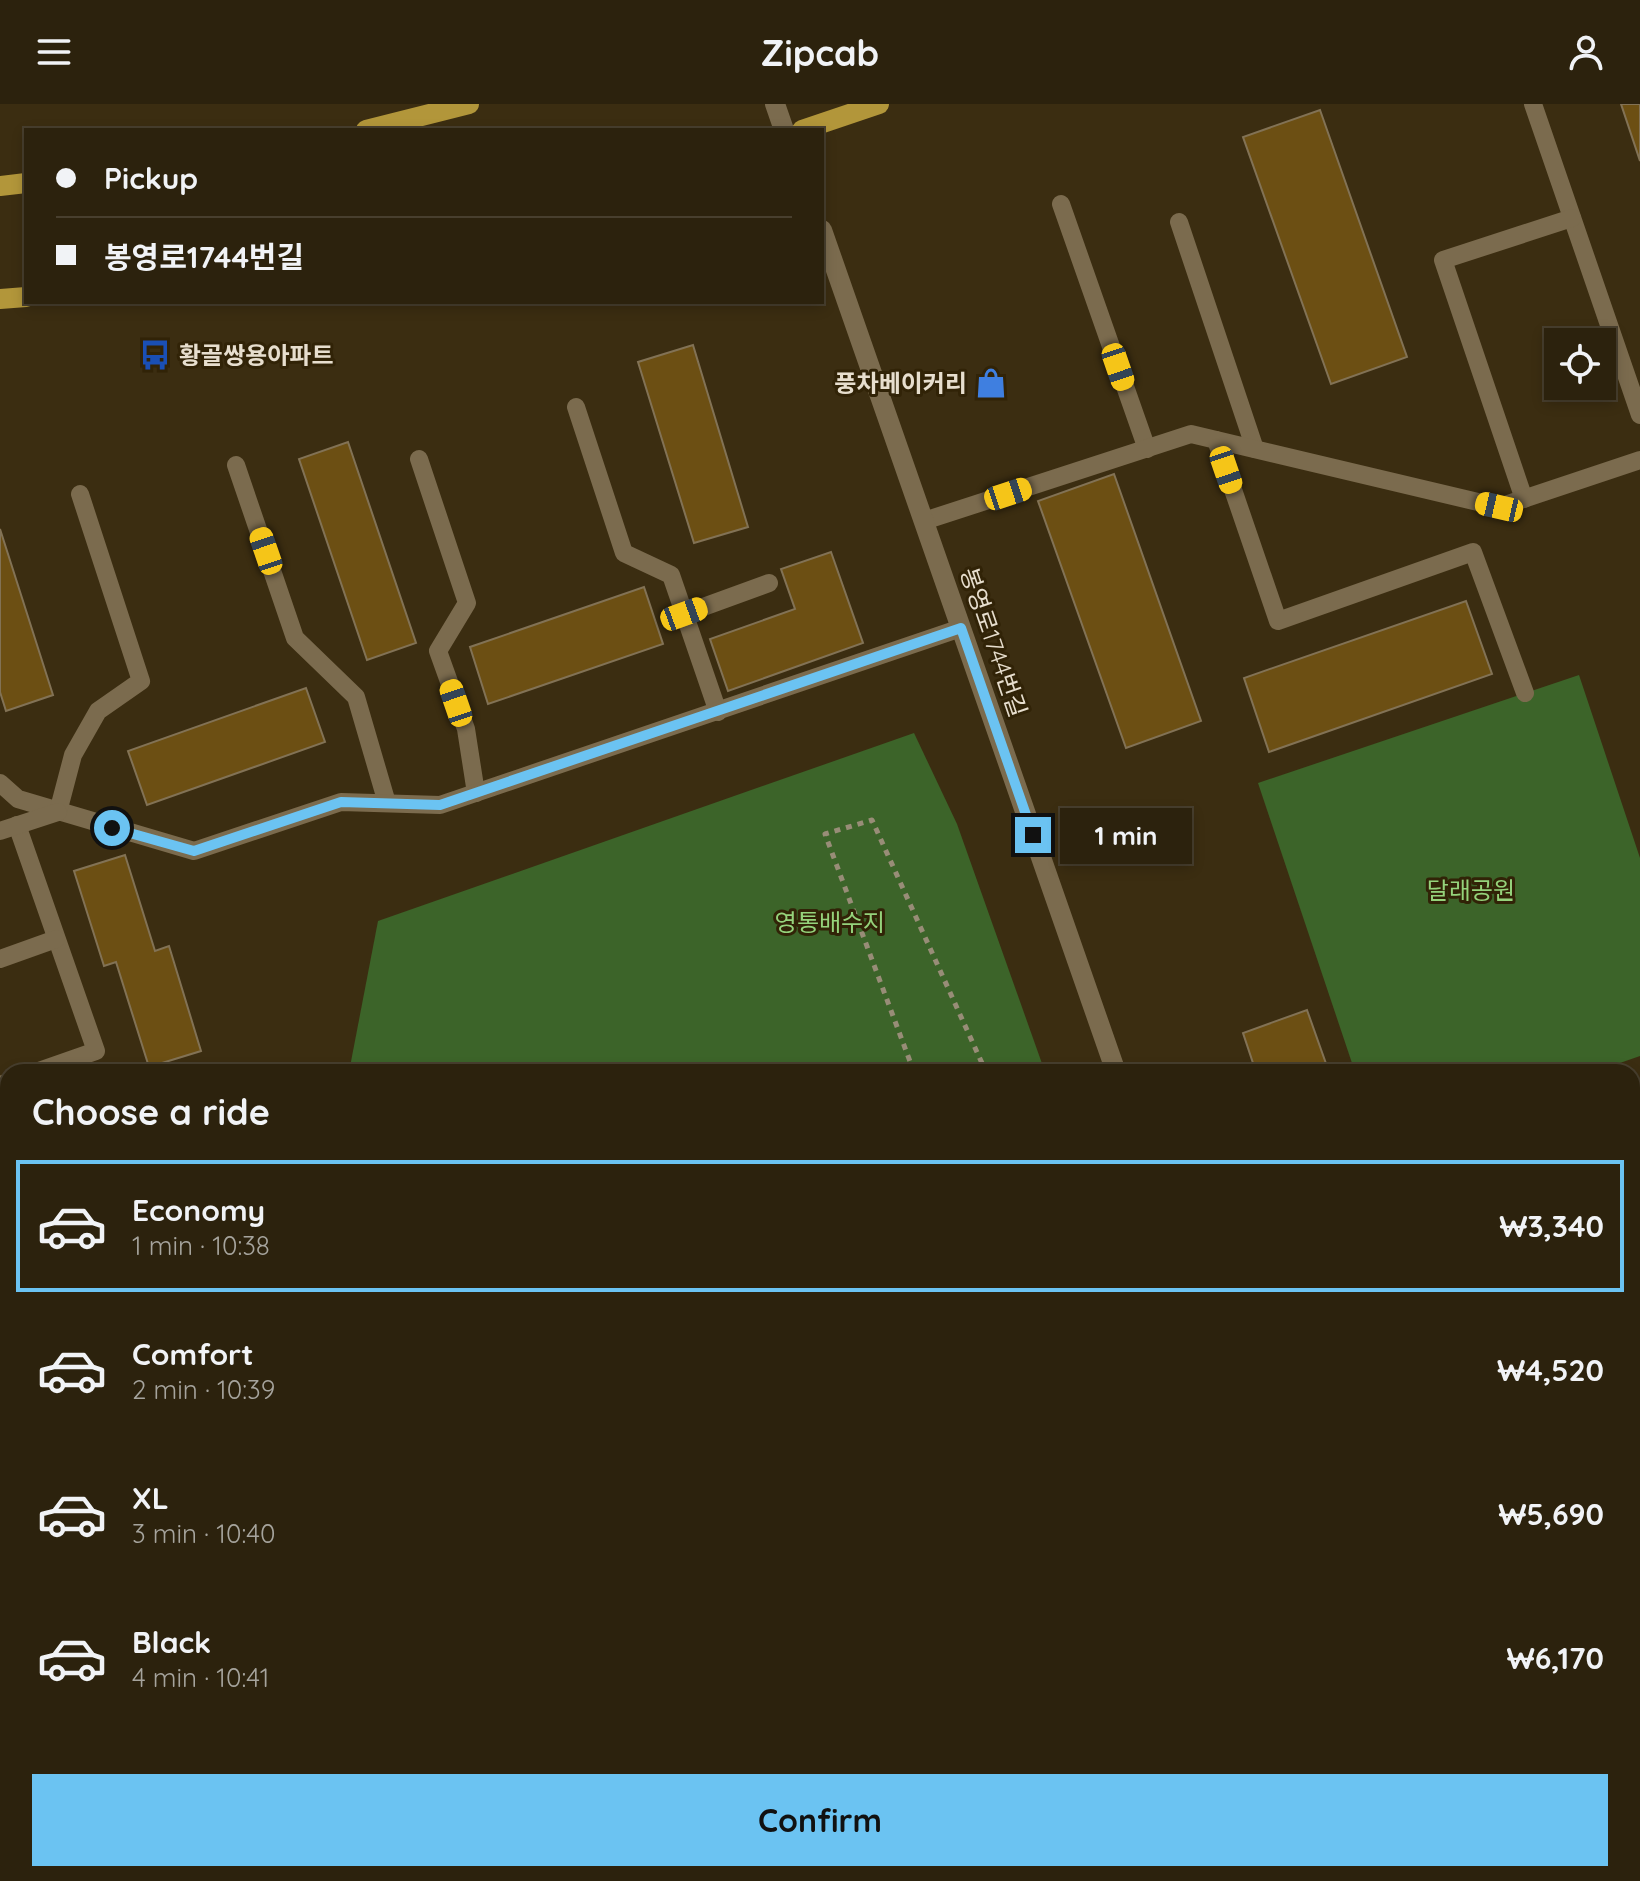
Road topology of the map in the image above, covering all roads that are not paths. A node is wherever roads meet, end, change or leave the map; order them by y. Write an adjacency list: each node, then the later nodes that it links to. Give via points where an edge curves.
1 (469, 104): 5 (main road)
2 (775, 104): 6 (street)
3 (879, 104): 7 (main road)
4 (1533, 104): 11 (lane)
5 (374, 128)
6 (783, 128)
7 (808, 128)
8 (24, 183): 9 (main road)
9 (0, 186)
10 (1061, 204): 19 (lane)
11 (1572, 218): 17 (lane); 25 (lane, via 1443,260)
12 (1179, 222): 20 (lane)
13 (824, 236): 26 (street, 봉영로1744번길)
14 (24, 297): 15 (main road)
15 (0, 299)
16 (576, 407): 28 (lane, via 624,553 671,575)
17 (1640, 415)
18 (1216, 440): 19 (lane, via 1191,434); 20 (lane); 30 (lane, via 1278,621 1473,552)
19 (1147, 449): 26 (lane)
20 (1255, 449): 25 (lane, via 1499,507)
21 (419, 459): 33 (lane, via 467,603 438,651 466,729)
22 (1640, 460): 25 (lane)
23 (236, 465): 34 (lane, via 295,638 356,697)
24 (80, 494): 35 (lane, via 141,681 98,711 73,755)
25 (1524, 499)
26 (924, 521): 29 (street, 봉영로1744번길)
27 (769, 583): 28 (lane)
28 (684, 614): 31 (lane)
29 (961, 628): 31 (lane); 40 (street, 봉영로1744번길)
30 (1525, 693)
31 (718, 712): 33 (lane)
32 (0, 783): 35 (lane, via 18,799)
33 (476, 793): 34 (lane, via 440,805)
34 (387, 803): 35 (lane, via 341,802 194,851)
35 (58, 812): 36 (lane)
36 (8, 828): 37 (lane)
37 (56, 939): 38 (lane); 39 (lane, via 96,1051)
38 (0, 959)
39 (59, 1064)
40 (1113, 1064)

